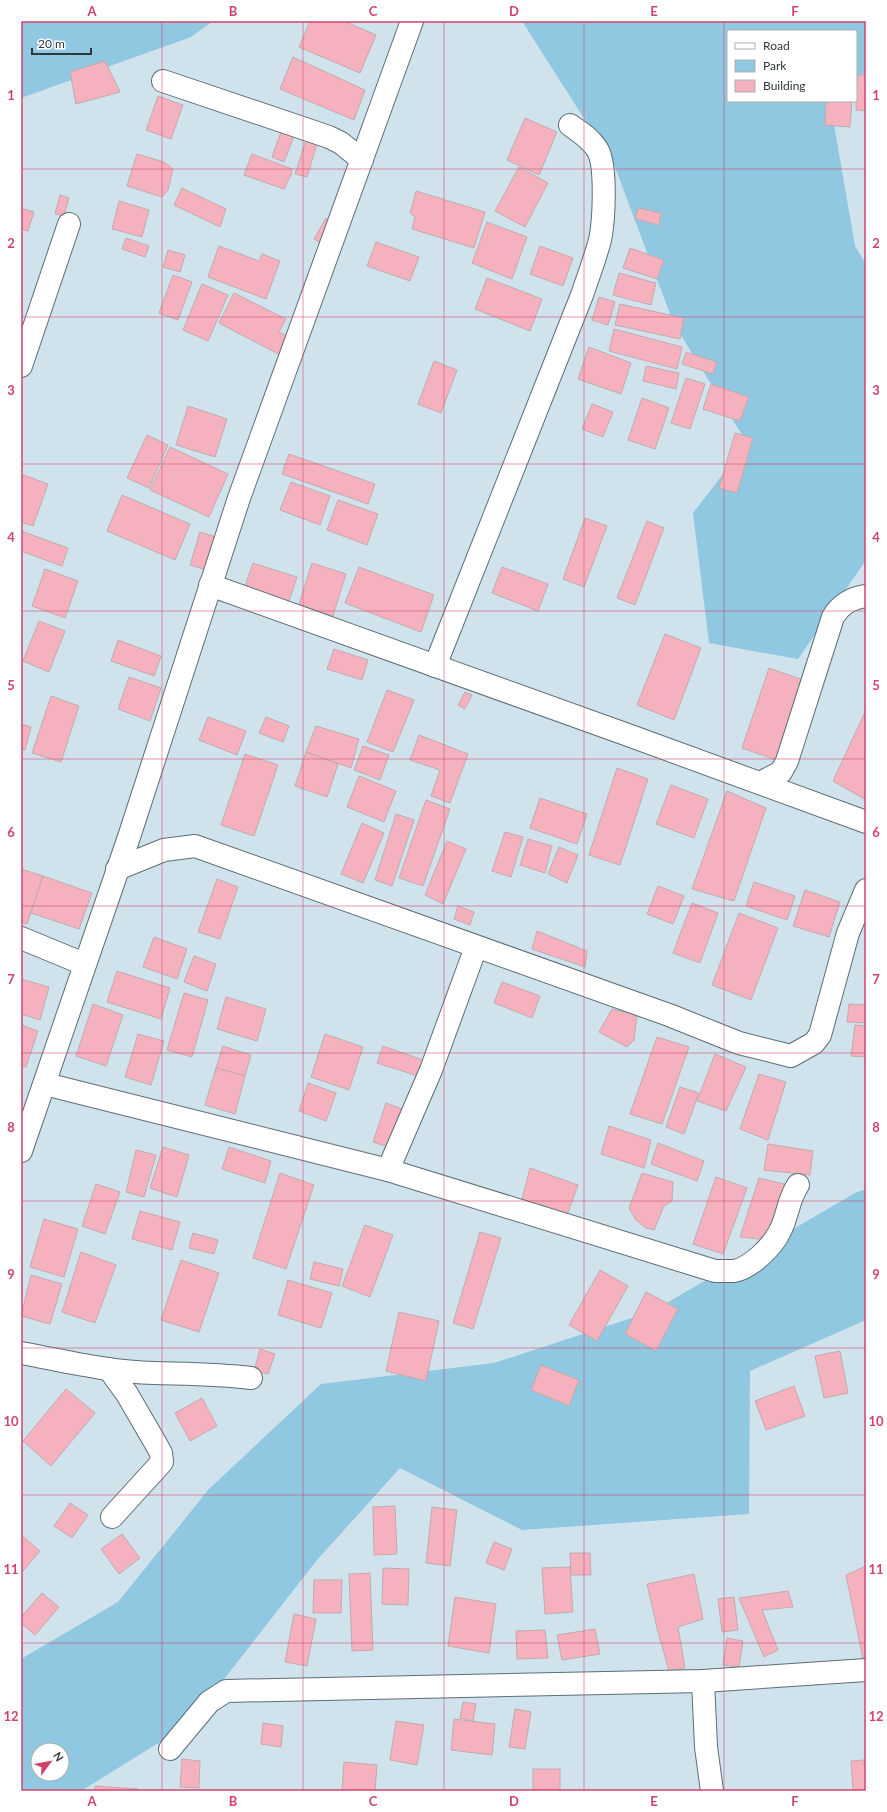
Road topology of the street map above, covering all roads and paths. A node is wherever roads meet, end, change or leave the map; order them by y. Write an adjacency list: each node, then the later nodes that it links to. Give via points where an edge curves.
1 (412, 21): 4 (street)
2 (163, 81): 4 (street, via 329,137)
3 (570, 125): 9 (street, via 589,138 602,159 604,180 600,238 582,295)
4 (362, 160): 7 (street)
5 (69, 224): 6 (street)
6 (21, 366)
7 (210, 585): 9 (street); 12 (street)
8 (866, 596): 10 (street, via 855,597 846,602 833,617 787,761 781,772)
9 (435, 666): 10 (street)
10 (760, 783): 11 (street)
11 (866, 822)
12 (117, 869): 15 (street, via 164,850 194,846); 16 (street)
13 (866, 890): 15 (street, via 848,933 820,1035 814,1043 791,1056 738,1043 669,1015)
14 (21, 938): 16 (street)
15 (476, 947): 19 (street, via 431,1070)
16 (84, 964): 17 (street)
17 (44, 1084): 18 (street); 19 (street)
18 (21, 1151)
19 (388, 1170): 20 (street, via 715,1271 735,1271 754,1261 767,1248 781,1231 792,1193)
20 (798, 1185)
21 (21, 1353): 22 (street)
22 (109, 1369): 23 (street); 24 (street, via 156,1444 162,1462)
23 (251, 1378)
24 (112, 1517)
25 (866, 1670): 26 (street)
26 (703, 1681): 27 (street, via 226,1691 209,1702); 28 (street, via 706,1747)
27 (170, 1750)
28 (712, 1791)

